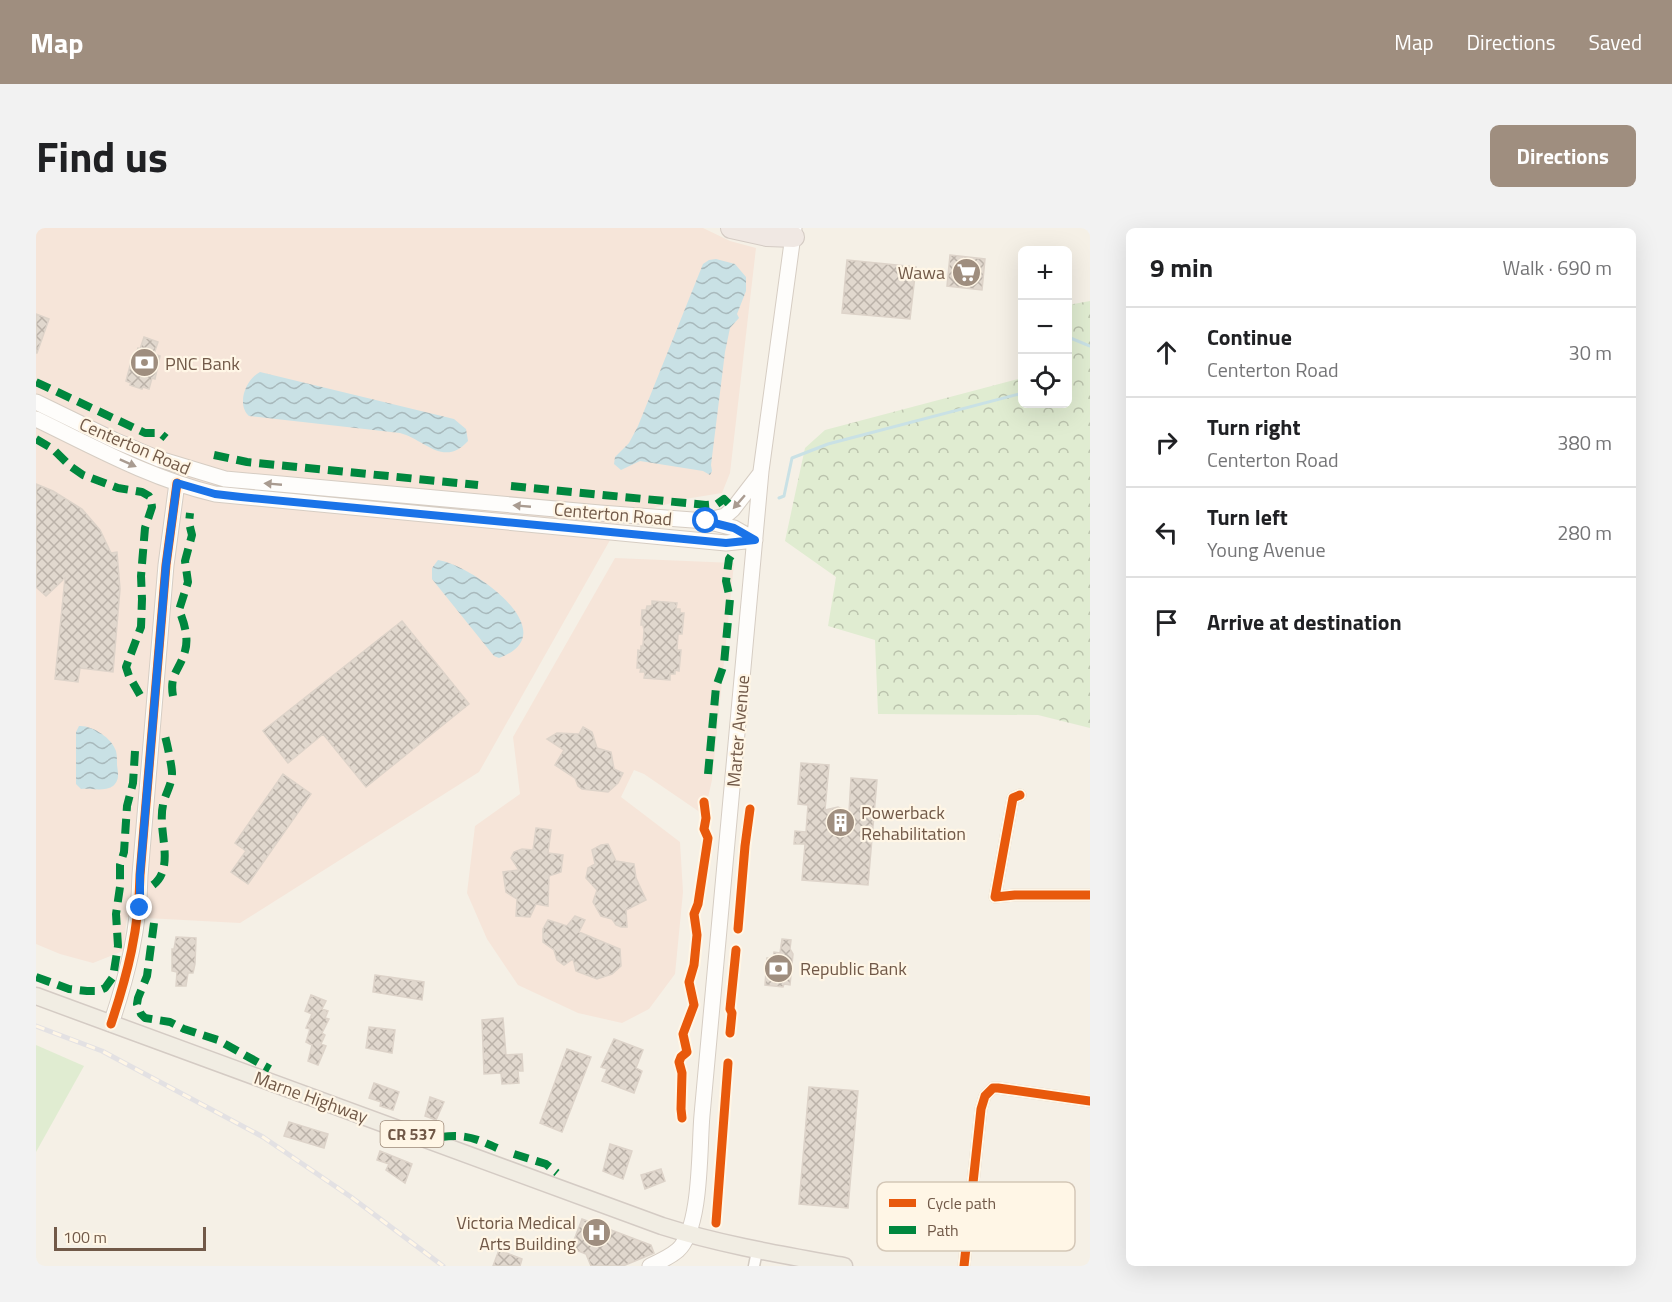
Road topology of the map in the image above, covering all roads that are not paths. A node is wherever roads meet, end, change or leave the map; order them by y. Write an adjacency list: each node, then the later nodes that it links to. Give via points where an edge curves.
1 (731, 228): 2 (highway, via 767,236)
2 (794, 233): 5 (main road, Marter Avenue)
3 (36, 402): 7 (main road, Centerton Road, one-way to 3, via 225,479 159,459)
4 (36, 419): 6 (main road, Centerton Road, one-way to 6)
5 (761, 471): 7 (main road, one-way to 7, via 733,509 725,516); 8 (main road, Marter Avenue)
6 (177, 483): 8 (main road, Centerton Road, via 215,494 253,498 726,543); 12 (main road, via 166,565 140,908 130,966)
7 (706, 521): 8 (main road, Centerton Road, via 734,528)
8 (755, 540): 15 (main road, Marter Avenue, via 695,1213)
9 (1020, 795): 10 (street, via 1013,798 994,897)
10 (1090, 895)
11 (36, 996): 12 (main road, Marne Highway / CR 537)
12 (111, 1024): 15 (main road, Marne Highway / CR 537)
13 (1090, 1101): 14 (street, via 993,1088 981,1109)
14 (973, 1182)
15 (688, 1234): 17 (main road, CR 537); 19 (main road, via 678,1250)
16 (966, 1251): 21 (street)
17 (755, 1258): 18 (main road, CR 537)
18 (791, 1261): 20 (main road, CR 537)
19 (650, 1266)
20 (844, 1266)
21 (964, 1266)

